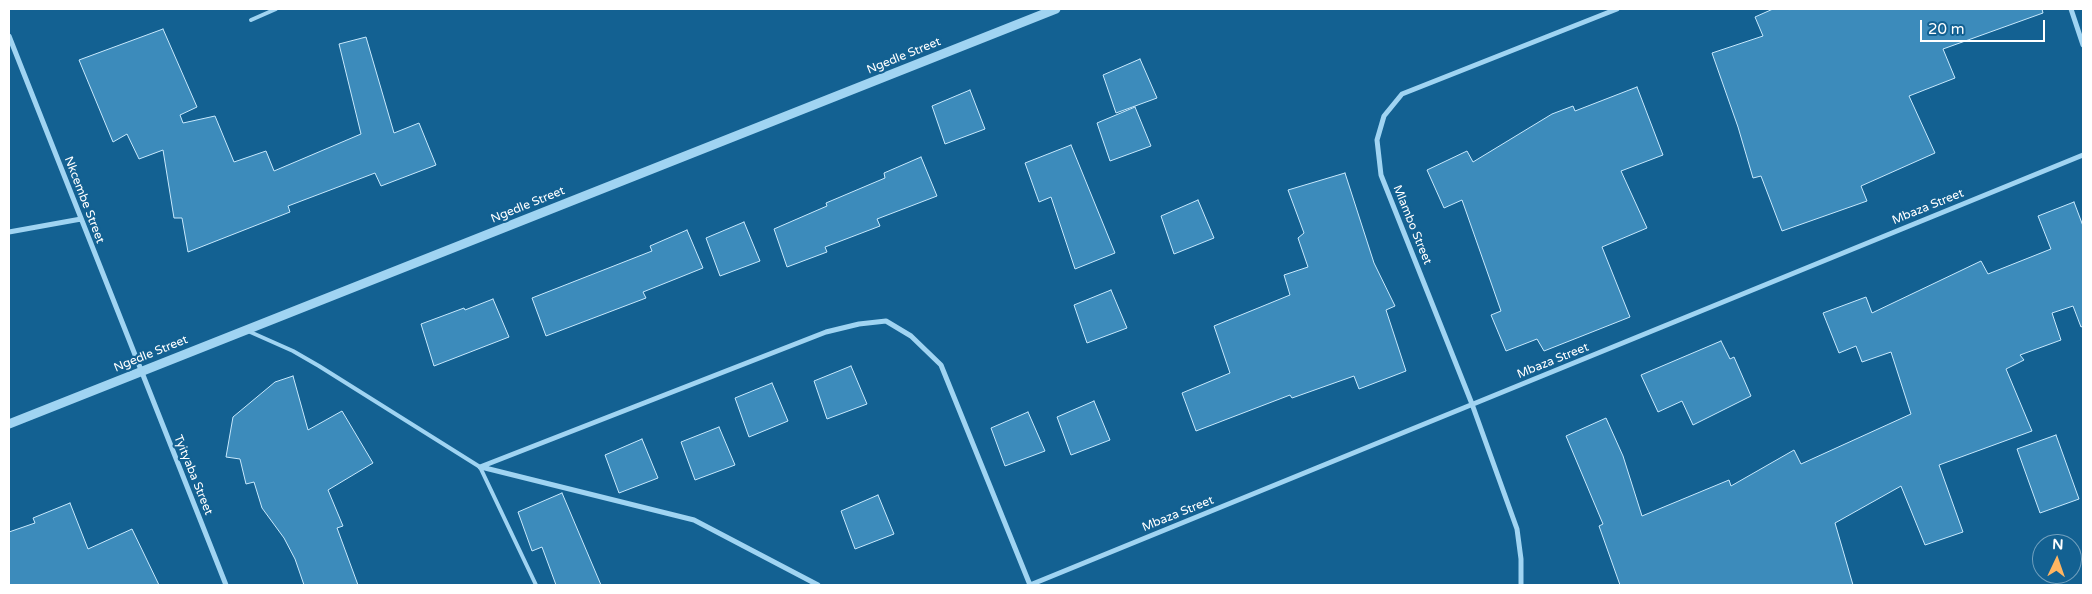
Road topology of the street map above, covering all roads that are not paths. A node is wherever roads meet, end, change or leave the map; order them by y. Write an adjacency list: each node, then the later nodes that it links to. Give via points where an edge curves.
1 (276, 9): 5 (lane)
2 (1056, 9): 11 (street, Ngedle Street)
3 (1616, 9): 13 (street, Mlambo Street, via 1402,94 1384,116 1377,140 1381,175)
4 (2071, 9): 7 (street)
5 (251, 20)
6 (9, 36): 9 (street, Nkcembe Street)
7 (2083, 45)
8 (2083, 155): 13 (street, Mbaza Street)
9 (81, 219): 10 (street); 12 (street, Nkcembe Street)
10 (9, 232)
11 (246, 330): 12 (street, Ngedle Street); 15 (lane, via 319,366)
12 (141, 372): 14 (street, Ngedle Street); 16 (street, Tyityaba Street)
13 (1472, 404): 19 (street, Mbaza Street); 20 (street, Mlambo Street, via 1516,529)
14 (9, 424)
15 (480, 467): 17 (lane); 18 (street, via 694,520); 19 (street, via 826,332 886,321 912,336 941,366)
16 (226, 585)
17 (536, 585)
18 (818, 585)
19 (1030, 585)
20 (1522, 585)

